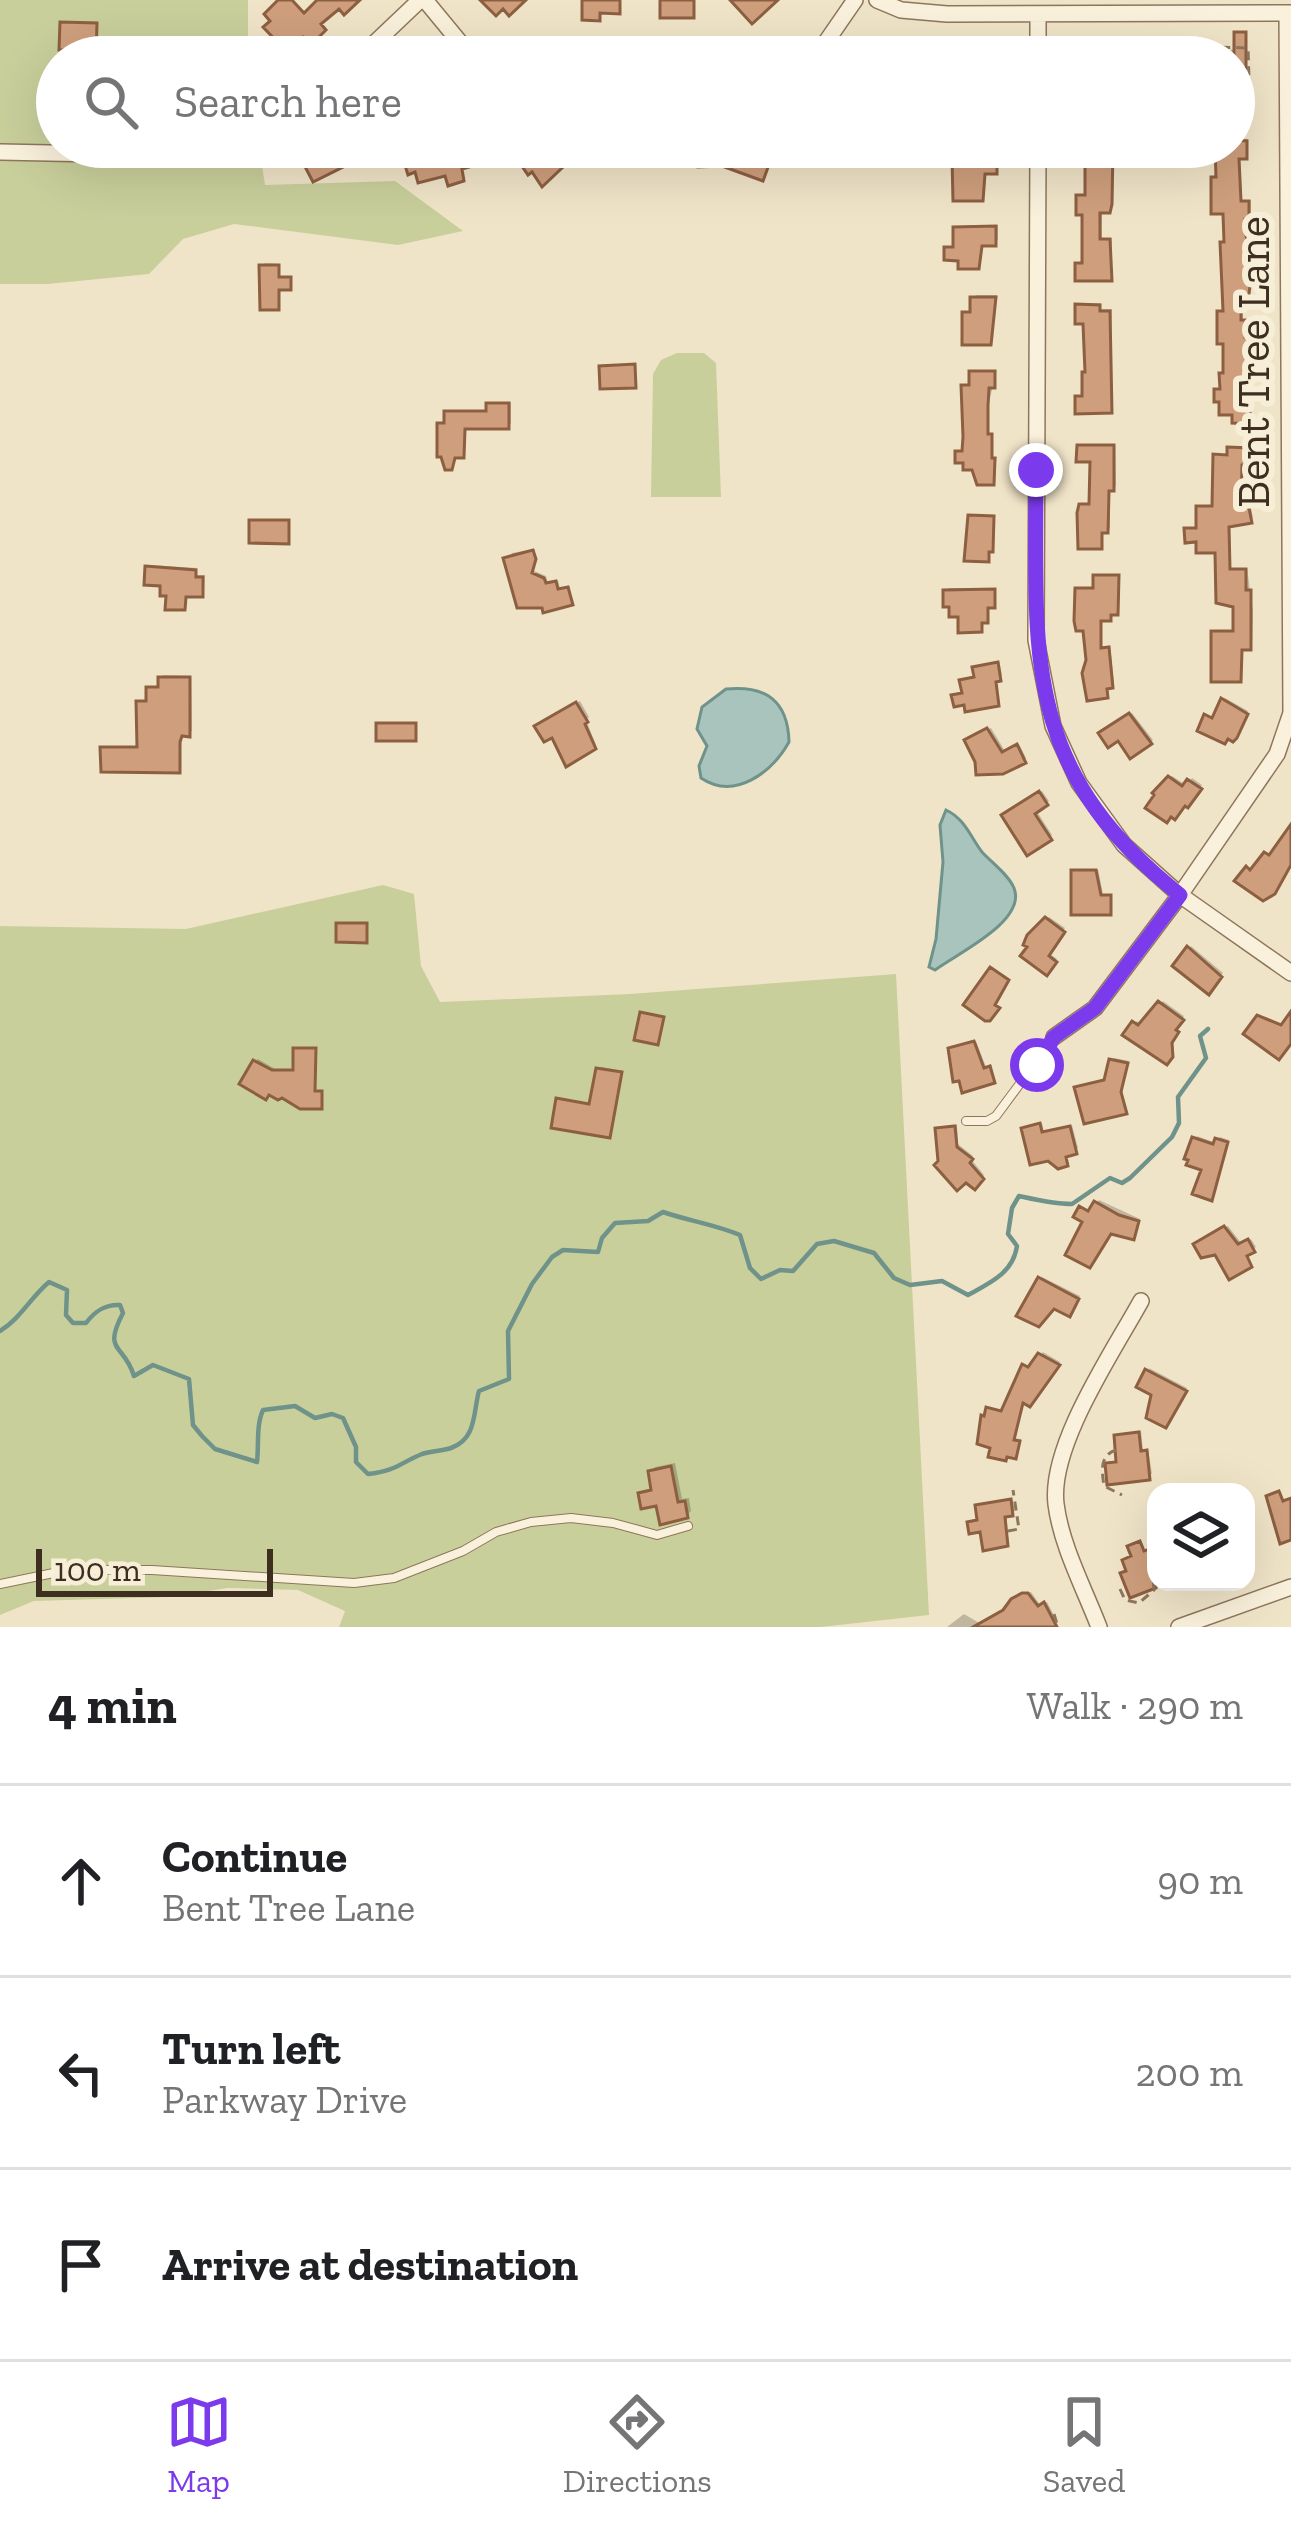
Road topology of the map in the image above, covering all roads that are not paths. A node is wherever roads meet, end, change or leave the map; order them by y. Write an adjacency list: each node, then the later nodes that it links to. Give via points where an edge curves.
1 (422, 0): 6 (street); 7 (street)
2 (856, 0): 8 (street)
3 (877, 0): 5 (street, via 924,14)
4 (1289, 13): 5 (street); 13 (street, Bent Tree Lane)
5 (1038, 14): 9 (street)
6 (383, 36)
7 (454, 36)
8 (830, 36)
9 (1038, 36)
10 (0, 152): 11 (street)
11 (36, 153)
12 (1038, 168): 15 (street, via 1039,667 1052,726 1079,783 1124,845)
13 (1290, 581): 14 (street, Bent Tree Lane)
14 (1291, 712): 15 (street, Bent Tree Lane, via 1277,754)
15 (1180, 895): 16 (street); 17 (street, Bent Tree Lane, via 1095,1008)
16 (1291, 973)
17 (1054, 1037): 18 (lane, via 996,1116)
18 (966, 1121)
19 (1141, 1300): 23 (street, via 1064,1445 1055,1483 1060,1522)
20 (688, 1526): 21 (lane, via 657,1535 572,1518 531,1522 394,1578 354,1583 68,1570)
21 (0, 1584)
22 (1291, 1587): 24 (street)
23 (1099, 1627)
24 (1179, 1627)

